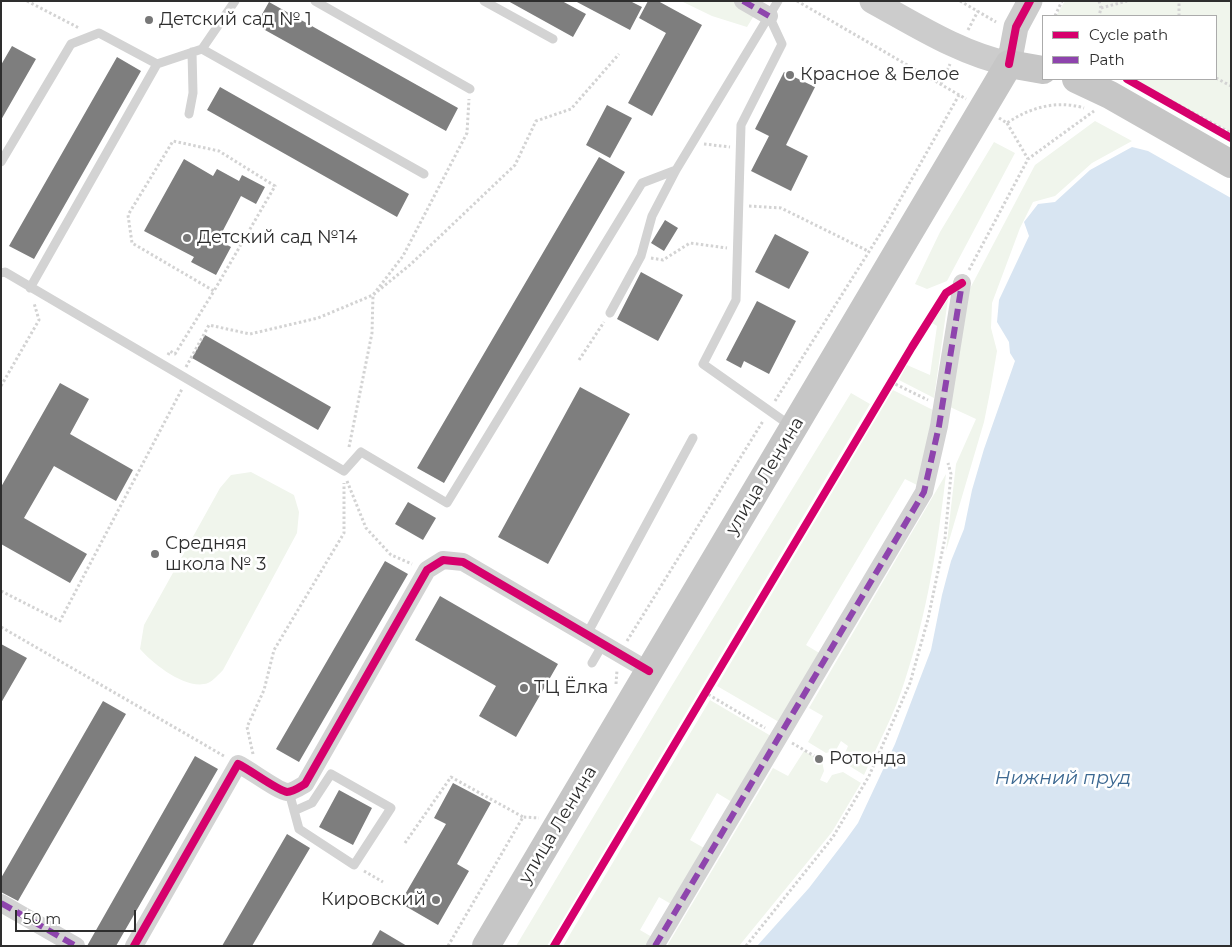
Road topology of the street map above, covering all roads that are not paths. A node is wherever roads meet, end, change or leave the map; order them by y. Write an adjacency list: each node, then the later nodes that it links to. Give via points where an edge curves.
1 (235, 1): 9 (lane)
2 (315, 1): 16 (lane)
3 (484, 1): 8 (lane)
4 (742, 1): 7 (street)
5 (872, 1): 12 (main road, via 958,48)
6 (1030, 1): 12 (main road, улица Ленина, via 1016,27)
7 (773, 9): 20 (lane); 26 (lane, via 782,44 741,125 736,300 704,364)
8 (553, 39)
9 (202, 49): 10 (lane); 21 (lane)
10 (192, 52): 11 (lane); 17 (lane, via 193,93)
11 (157, 64): 18 (lane, via 99,33 71,44); 24 (lane)
12 (1008, 64): 13 (main road); 26 (main road, улица Ленина)
13 (1042, 70)
14 (1085, 80): 15 (main road)
15 (1123, 84): 19 (main road)
16 (470, 89)
17 (189, 114)
18 (1, 162)
19 (1231, 164)
20 (676, 170): 24 (lane, via 642,183 447,503 361,452 344,471); 25 (lane, via 652,216 641,256)
21 (424, 174)
22 (1, 273): 24 (lane, via 5,272)
23 (962, 283): 38 (street, via 939,426 924,492)
24 (30, 288)
25 (610, 313)
26 (794, 428): 31 (main road, улица Ленина)
27 (693, 438): 28 (lane)
28 (587, 634): 29 (street); 32 (street, via 463,562 443,560 427,570 306,784)
29 (603, 644): 30 (lane); 31 (street)
30 (592, 663)
31 (649, 671): 37 (main road, улица Ленина)
32 (289, 792): 33 (lane); 36 (street, via 280,790 238,764)
33 (294, 810): 33 (lane, via 299,829 354,865 391,808 331,774 312,803)
34 (1, 903): 35 (street)
35 (76, 946)
36 (134, 946)
37 (486, 946)
38 (655, 946)

